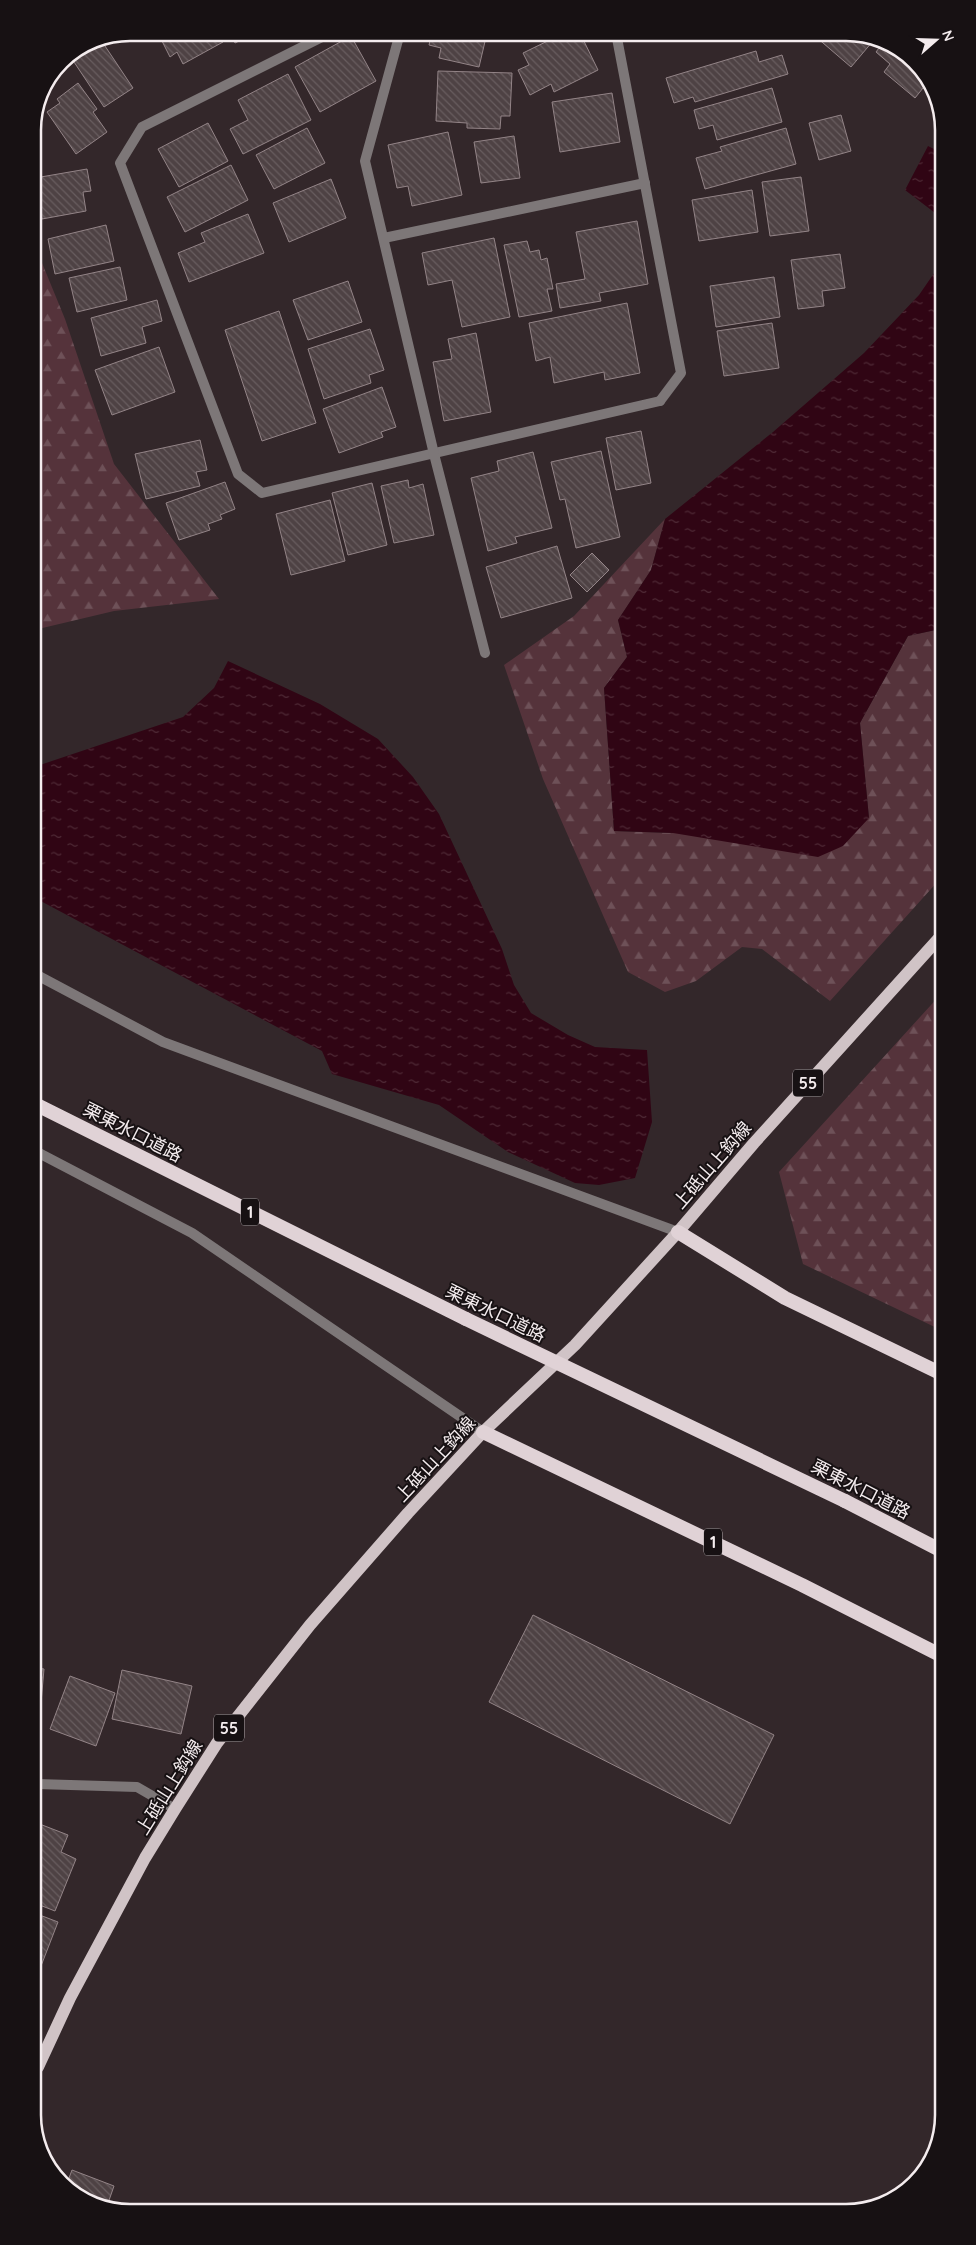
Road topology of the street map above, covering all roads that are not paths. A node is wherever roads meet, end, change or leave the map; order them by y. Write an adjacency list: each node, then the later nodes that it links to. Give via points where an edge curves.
1 (314, 41): 6 (street, via 142,128 120,163 238,474 262,492)
2 (398, 41): 5 (street, via 366,161)
3 (618, 41): 4 (street)
4 (645, 183): 5 (street); 6 (street, via 681,373 660,401)
5 (384, 238): 6 (street)
6 (434, 454): 7 (street)
7 (485, 653)
8 (935, 943): 12 (main road, 上砥山上鈎線 / 55, via 754,1142)
9 (41, 977): 12 (street, via 163,1042)
10 (41, 1107): 15 (highway, 栗東水口道路 / 1, bridge)
11 (41, 1154): 14 (street, via 192,1233)
12 (678, 1232): 13 (highway, via 785,1298); 14 (main road, 上砥山上鈎線 / 55, via 575,1344)
13 (935, 1371)
14 (483, 1432): 16 (highway, 1); 18 (main road, 上砥山上鈎線 / 55, via 310,1625 217,1743)
15 (935, 1547)
16 (935, 1652)
17 (41, 1784): 18 (street, via 137,1787)
18 (175, 1809): 19 (main road, 上砥山上鈎線 / 55, via 70,1998)
19 (41, 2061)

